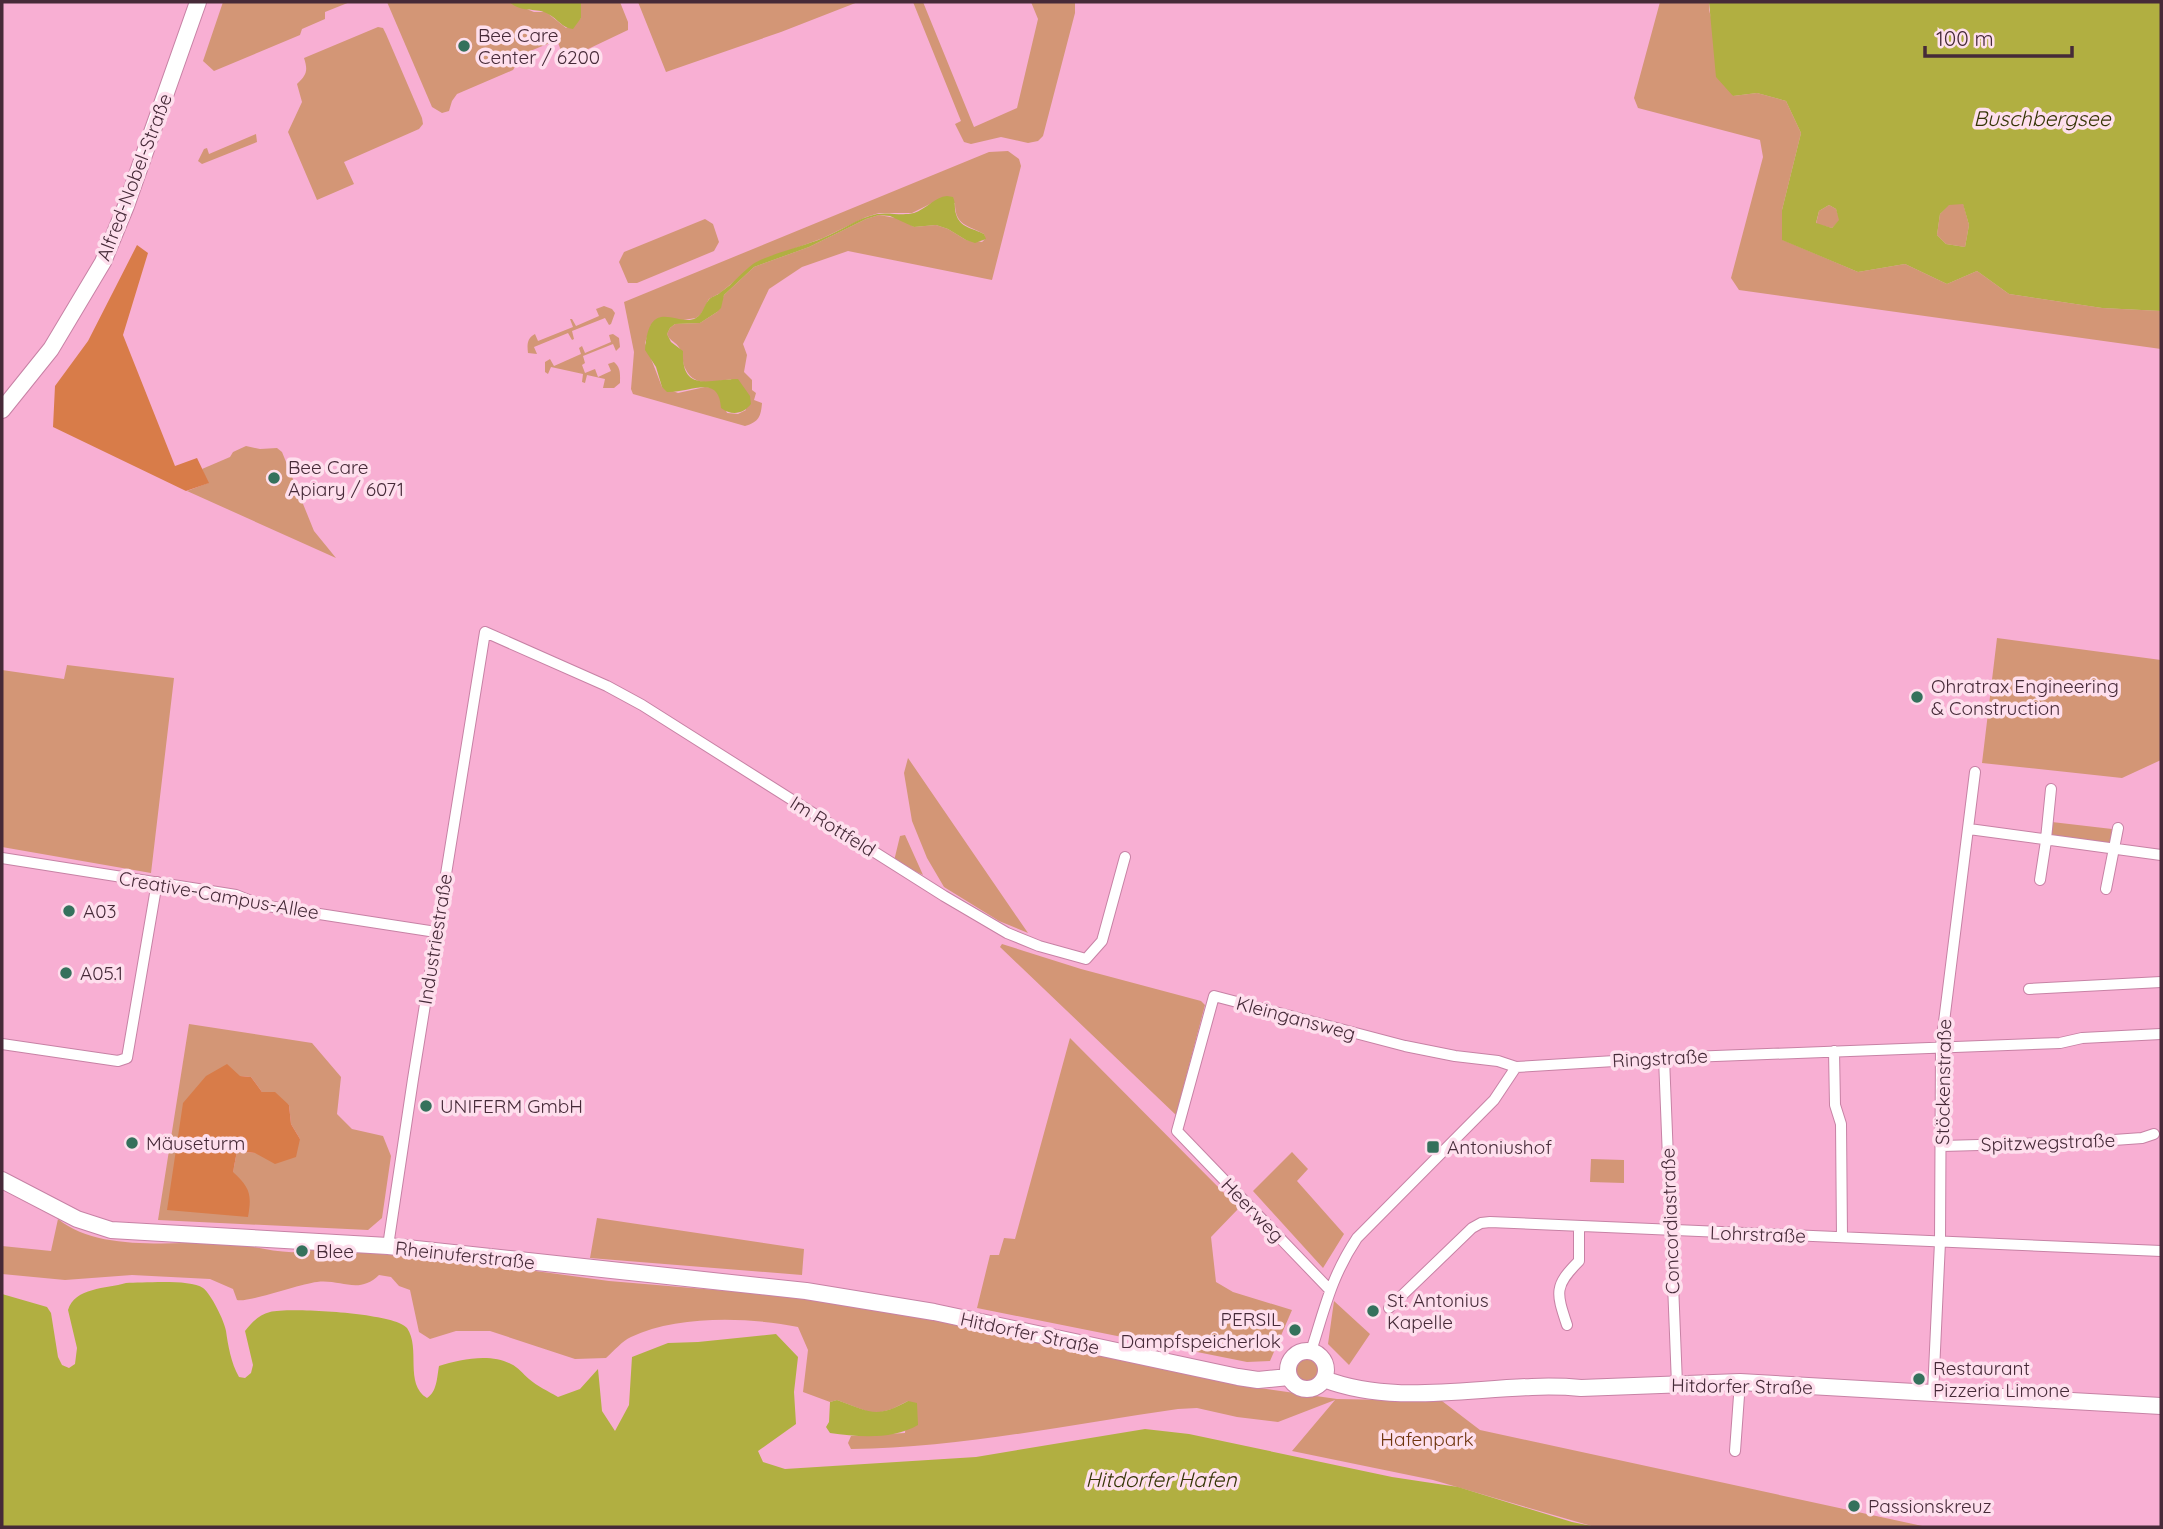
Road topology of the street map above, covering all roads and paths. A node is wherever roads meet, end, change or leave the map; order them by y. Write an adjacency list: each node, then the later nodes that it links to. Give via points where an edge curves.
1 (198, 2): 2 (street, Alfred-Nobel-Straße, via 103,262 51,349)
2 (2, 410)
3 (485, 632): 11 (street, Im Rottfeld, via 642,705 944,896 1039,946 1086,959 1101,941); 16 (street, Industriestraße)
4 (1975, 772): 7 (street, Stöckenstraße)
5 (2051, 789): 8 (street)
6 (2118, 828): 9 (street)
7 (1969, 829): 8 (street); 21 (street, Stöckenstraße)
8 (2046, 840): 9 (street); 13 (street)
9 (2114, 849): 10 (street); 15 (street)
10 (2161, 855)
11 (1125, 857)
12 (2, 858): 14 (street, Creative-Campus-Allee)
13 (2039, 880)
14 (157, 882): 16 (street, Creative-Campus-Allee, via 236,895 261,905); 20 (street, via 127,1059)
15 (2106, 889)
16 (436, 932): 33 (street, Industriestraße)
17 (2161, 982): 18 (street)
18 (2029, 989)
19 (2161, 1034): 21 (street, Ringstraße, via 2060,1043)
20 (2, 1044)
21 (1941, 1045): 22 (street, Ringstraße); 27 (street, Stöckenstraße)
22 (1834, 1051): 23 (street, Ringstraße); 31 (street, via 1835,1105 1841,1124)
23 (1664, 1058): 24 (street, Ringstraße); 30 (street, Concordiastraße)
24 (1516, 1067): 25 (street, Kleingansweg, via 1498,1060 1405,1046 1214,996); 35 (street, via 1494,1100 1357,1238)
25 (1177, 1131): 35 (street, Heerweg)
26 (2154, 1134): 27 (street, Spitzwegstraße, via 2086,1142)
27 (1942, 1146): 32 (street, Stöckenstraße)
28 (2, 1180): 33 (street, Rheinuferstraße, via 77,1219 111,1230)
29 (1579, 1226): 30 (street, Lohrstraße); 36 (street, Lohrstraße, via 1481,1223); 38 (street, via 1579,1261 1559,1288)
30 (1671, 1231): 31 (street, Lohrstraße); 43 (street, Concordiastraße)
31 (1842, 1237): 32 (street, Lohrstraße)
32 (1940, 1242): 34 (street, Lohrstraße); 44 (street, Stöckenstraße)
33 (388, 1246): 37 (street, Rheinuferstraße, via 806,1291)
34 (2161, 1251)
35 (1329, 1289): 39 (street)
36 (1390, 1308)
37 (937, 1313): 40 (street, Hitdorfer Straße, via 1238,1377)
38 (1567, 1325)
39 (1311, 1351): 40 (street, via 1294,1355 1288,1365); 41 (street, via 1326,1364)
40 (1289, 1377): 41 (street, via 1307,1390)
41 (1324, 1379): 43 (street, Hitdorfer Straße, via 1385,1393)
42 (1740, 1382): 43 (street, Hitdorfer Straße); 44 (street, Hitdorfer Straße); 46 (street)
43 (1677, 1384)
44 (1933, 1393): 45 (street, Hitdorfer Straße)
45 (2161, 1406)
46 (1735, 1451)

